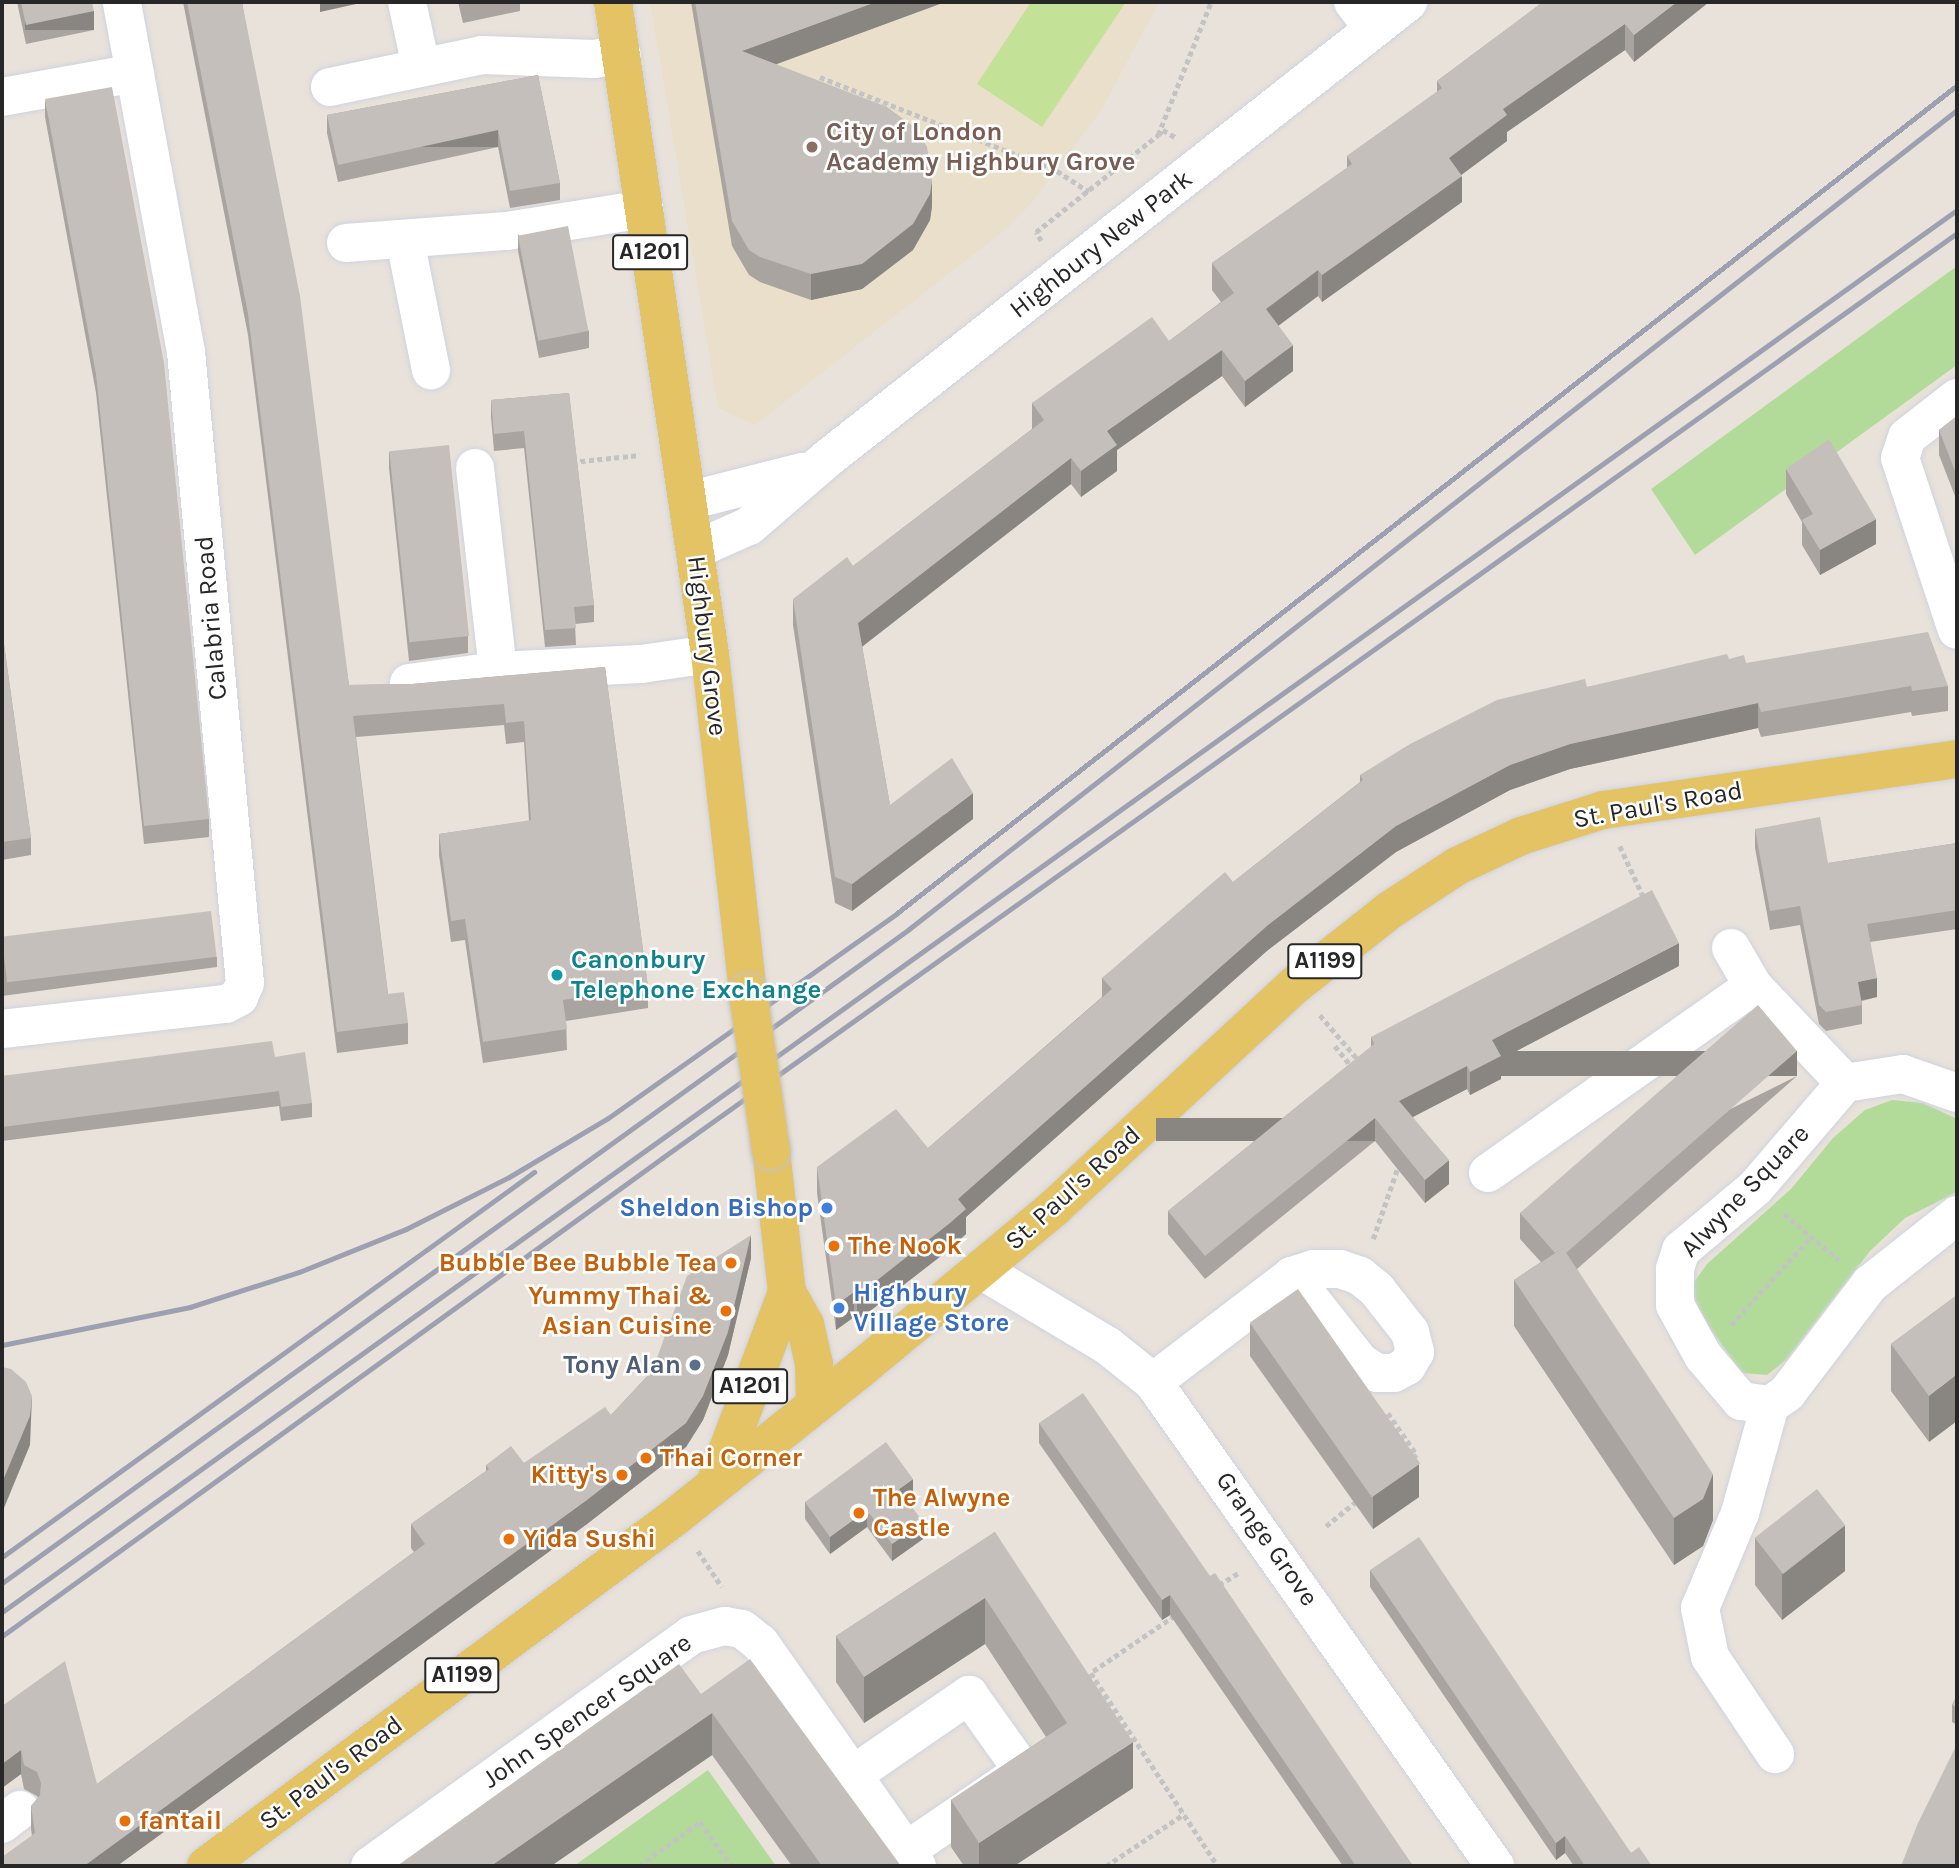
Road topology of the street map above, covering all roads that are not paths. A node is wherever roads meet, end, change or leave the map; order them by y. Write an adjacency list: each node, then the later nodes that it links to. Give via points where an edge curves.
1 (122, 2): 8 (street, Calabria Road)
2 (407, 2): 7 (street)
3 (613, 2): 6 (main road, Highbury Grove / A1201)
4 (1405, 3): 5 (street, Highbury New Park)
5 (1363, 15): 16 (street, Highbury New Park)
6 (622, 54): 7 (street, via 594,59 482,55); 11 (main road, Highbury Grove / A1201)
7 (422, 67): 9 (street)
8 (135, 72): 10 (street); 27 (street, Calabria Road, via 186,352 245,983 239,997 226,1004)
9 (330, 87)
10 (2, 97)
11 (644, 209): 12 (street, via 507,231); 18 (main road, Highbury Grove / A1201)
12 (405, 240): 13 (street); 14 (street)
13 (346, 243)
14 (431, 370)
15 (1957, 398): 20 (street, via 1914,429 1901,448 1901,468)
16 (828, 458): 18 (street, Highbury New Park, via 773,482); 19 (street, Highbury New Park, via 749,526)
17 (475, 468): 22 (street)
18 (688, 501): 19 (main road, Highbury Grove / A1201)
19 (695, 550): 21 (main road, Highbury Grove / A1201)
20 (1957, 630)
21 (710, 654): 22 (street, via 641,664); 34 (main road, Highbury Grove / A1201, bridge)
22 (498, 671): 23 (street)
23 (409, 683)
24 (1957, 758): 32 (main road, St. Paul's Road / A1199, via 1603,810 1521,836 1457,866 1390,910 1295,985)
25 (1731, 948): 26 (street)
26 (1753, 986): 28 (street); 30 (street)
27 (2, 1029)
28 (1845, 1083): 29 (street, via 1903,1074); 37 (street, Alwyne Square, via 1755,1188 1681,1250 1675,1269 1675,1304 1703,1356 1741,1401)
29 (1957, 1093)
30 (1488, 1173)
31 (1957, 1216): 37 (street, via 1919,1241 1870,1284 1787,1393)
32 (981, 1270): 35 (street, Grange Grove, via 1108,1346); 36 (main road, St. Paul's Road / A1199)
33 (1292, 1276): 33 (street, via 1314,1269 1340,1269 1360,1276 1403,1307 1415,1352 1407,1366 1394,1373 1377,1373 1360,1362); 35 (street)
34 (787, 1292): 36 (main road, Highbury Grove / A1201, via 805,1324 814,1364); 38 (main road, Highbury Grove / A1201)
35 (1153, 1382): 44 (street, Grange Grove)
36 (815, 1405): 38 (main road, St. Paul's Road / A1199)
37 (1770, 1405): 39 (street, via 1740,1513 1700,1608 1710,1657)
38 (716, 1481): 42 (main road, St. Paul's Road / A1199, via 675,1517)
39 (1775, 1754)
40 (854, 1774): 41 (street, John Spencer Square); 41 (street, via 969,1695 1023,1772); 43 (street, John Spencer Square, via 760,1643 743,1629 725,1626 691,1635)
41 (912, 1858)
42 (206, 1866)
43 (370, 1866)
44 (1495, 1866)

